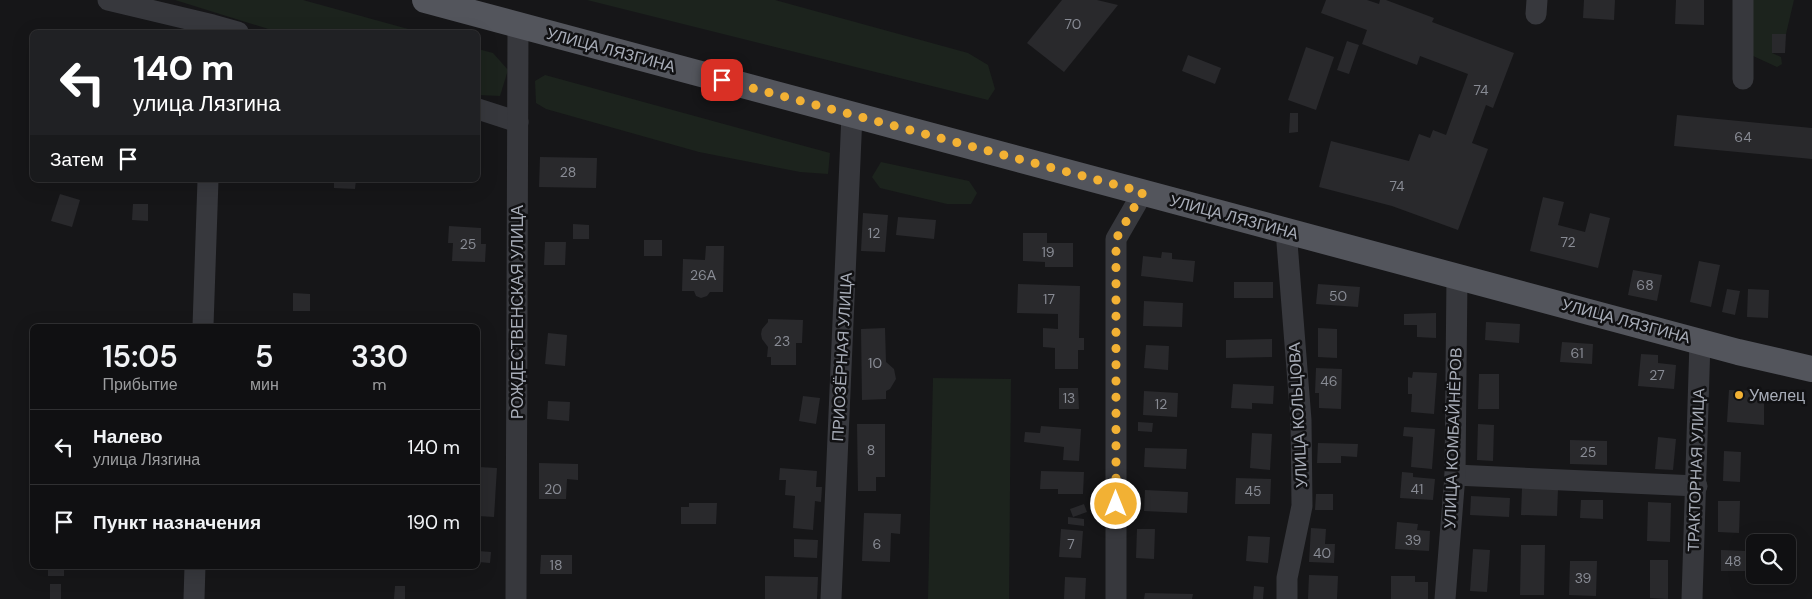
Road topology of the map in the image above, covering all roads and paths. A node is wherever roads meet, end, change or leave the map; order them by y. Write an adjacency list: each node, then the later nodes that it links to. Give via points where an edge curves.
1 (108, 0): 5 (street)
2 (425, 0): 4 (main road, УЛИЦА ЛЯЗГИНА)
3 (1743, 0): 7 (street)
4 (518, 25): 9 (main road, УЛИЦА ЛЯЗГИНА); 10 (street, РОЖДЕСТВЕНСКАЯ УЛИЦА)
5 (213, 28): 6 (street)
6 (226, 30)
7 (1743, 79)
8 (480, 110): 10 (street)
9 (852, 114): 12 (main road, УЛИЦА ЛЯЗГИНА); 23 (street, ПРИОЗЁРНАЯ УЛИЦА)
10 (518, 122): 22 (street, РОЖДЕСТВЕНСКАЯ УЛИЦА)
11 (208, 182): 15 (street)
12 (1143, 192): 13 (main road, УЛИЦА ЛЯЗГИНА); 24 (street, via 1116,239)
13 (1286, 230): 14 (main road, УЛИЦА ЛЯЗГИНА); 25 (street, УЛИЦА КОЛЬЦОВА, via 1301,420 1302,506 1287,578)
14 (1457, 276): 16 (main road, УЛИЦА ЛЯЗГИНА); 18 (street, УЛИЦА КОМБАЙНЁРОВ)
15 (203, 324)
16 (1700, 341): 17 (main road, УЛИЦА ЛЯЗГИНА); 19 (street, ТРАКТОРНАЯ УЛИЦА)
17 (1812, 369)
18 (1455, 474): 19 (street); 26 (street, УЛИЦА КОМБАЙНЁРОВ)
19 (1697, 486): 27 (street, ТРАКТОРНАЯ УЛИЦА)
20 (196, 569): 21 (street)
21 (194, 599)
22 (516, 599)
23 (831, 599)
24 (1116, 599)
25 (1287, 599)
26 (1446, 599)
27 (1692, 599)

